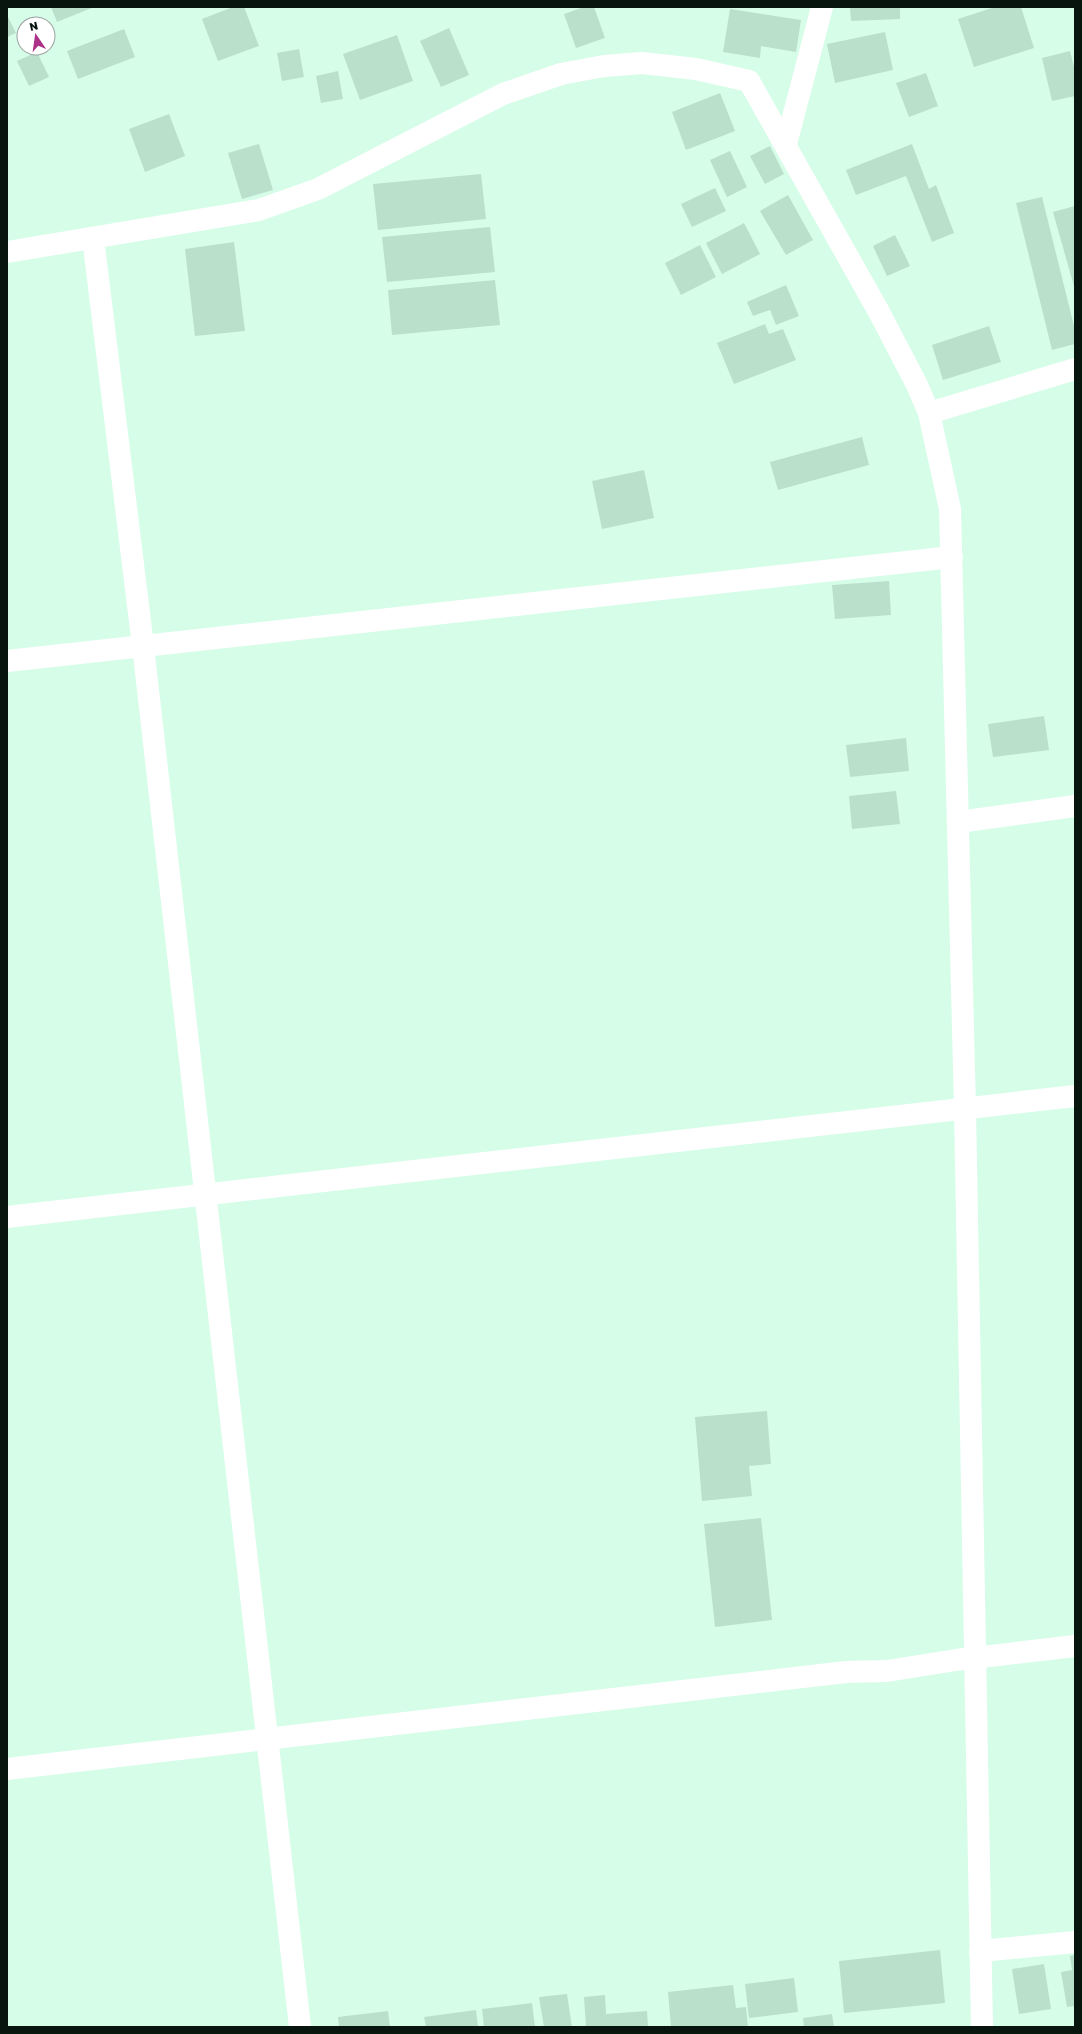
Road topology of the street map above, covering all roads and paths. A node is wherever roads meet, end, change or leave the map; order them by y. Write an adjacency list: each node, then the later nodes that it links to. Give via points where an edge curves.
1 (822, 7): 2 (street)
2 (786, 144): 3 (street, via 749,81 696,69 642,63 604,66 561,74 503,94 318,189 259,210); 6 (street, via 886,325)
3 (93, 238): 4 (street); 8 (street)
4 (7, 252)
5 (1075, 369): 6 (street)
6 (929, 413): 7 (street, via 950,509)
7 (952, 557): 8 (street); 11 (street)
8 (143, 646): 9 (street); 14 (street)
9 (7, 661)
10 (1075, 806): 11 (street)
11 (958, 822): 13 (street)
12 (1075, 1096): 13 (street)
13 (965, 1109): 14 (street); 17 (street)
14 (205, 1194): 15 (street); 18 (street)
15 (7, 1217)
16 (1075, 1646): 17 (street)
17 (975, 1658): 18 (street, via 886,1671 846,1672); 21 (street)
18 (267, 1739): 19 (street); 22 (street)
19 (7, 1769)
20 (1075, 1942): 21 (street)
21 (980, 1951): 23 (street)
22 (300, 2027)
23 (982, 2027)

